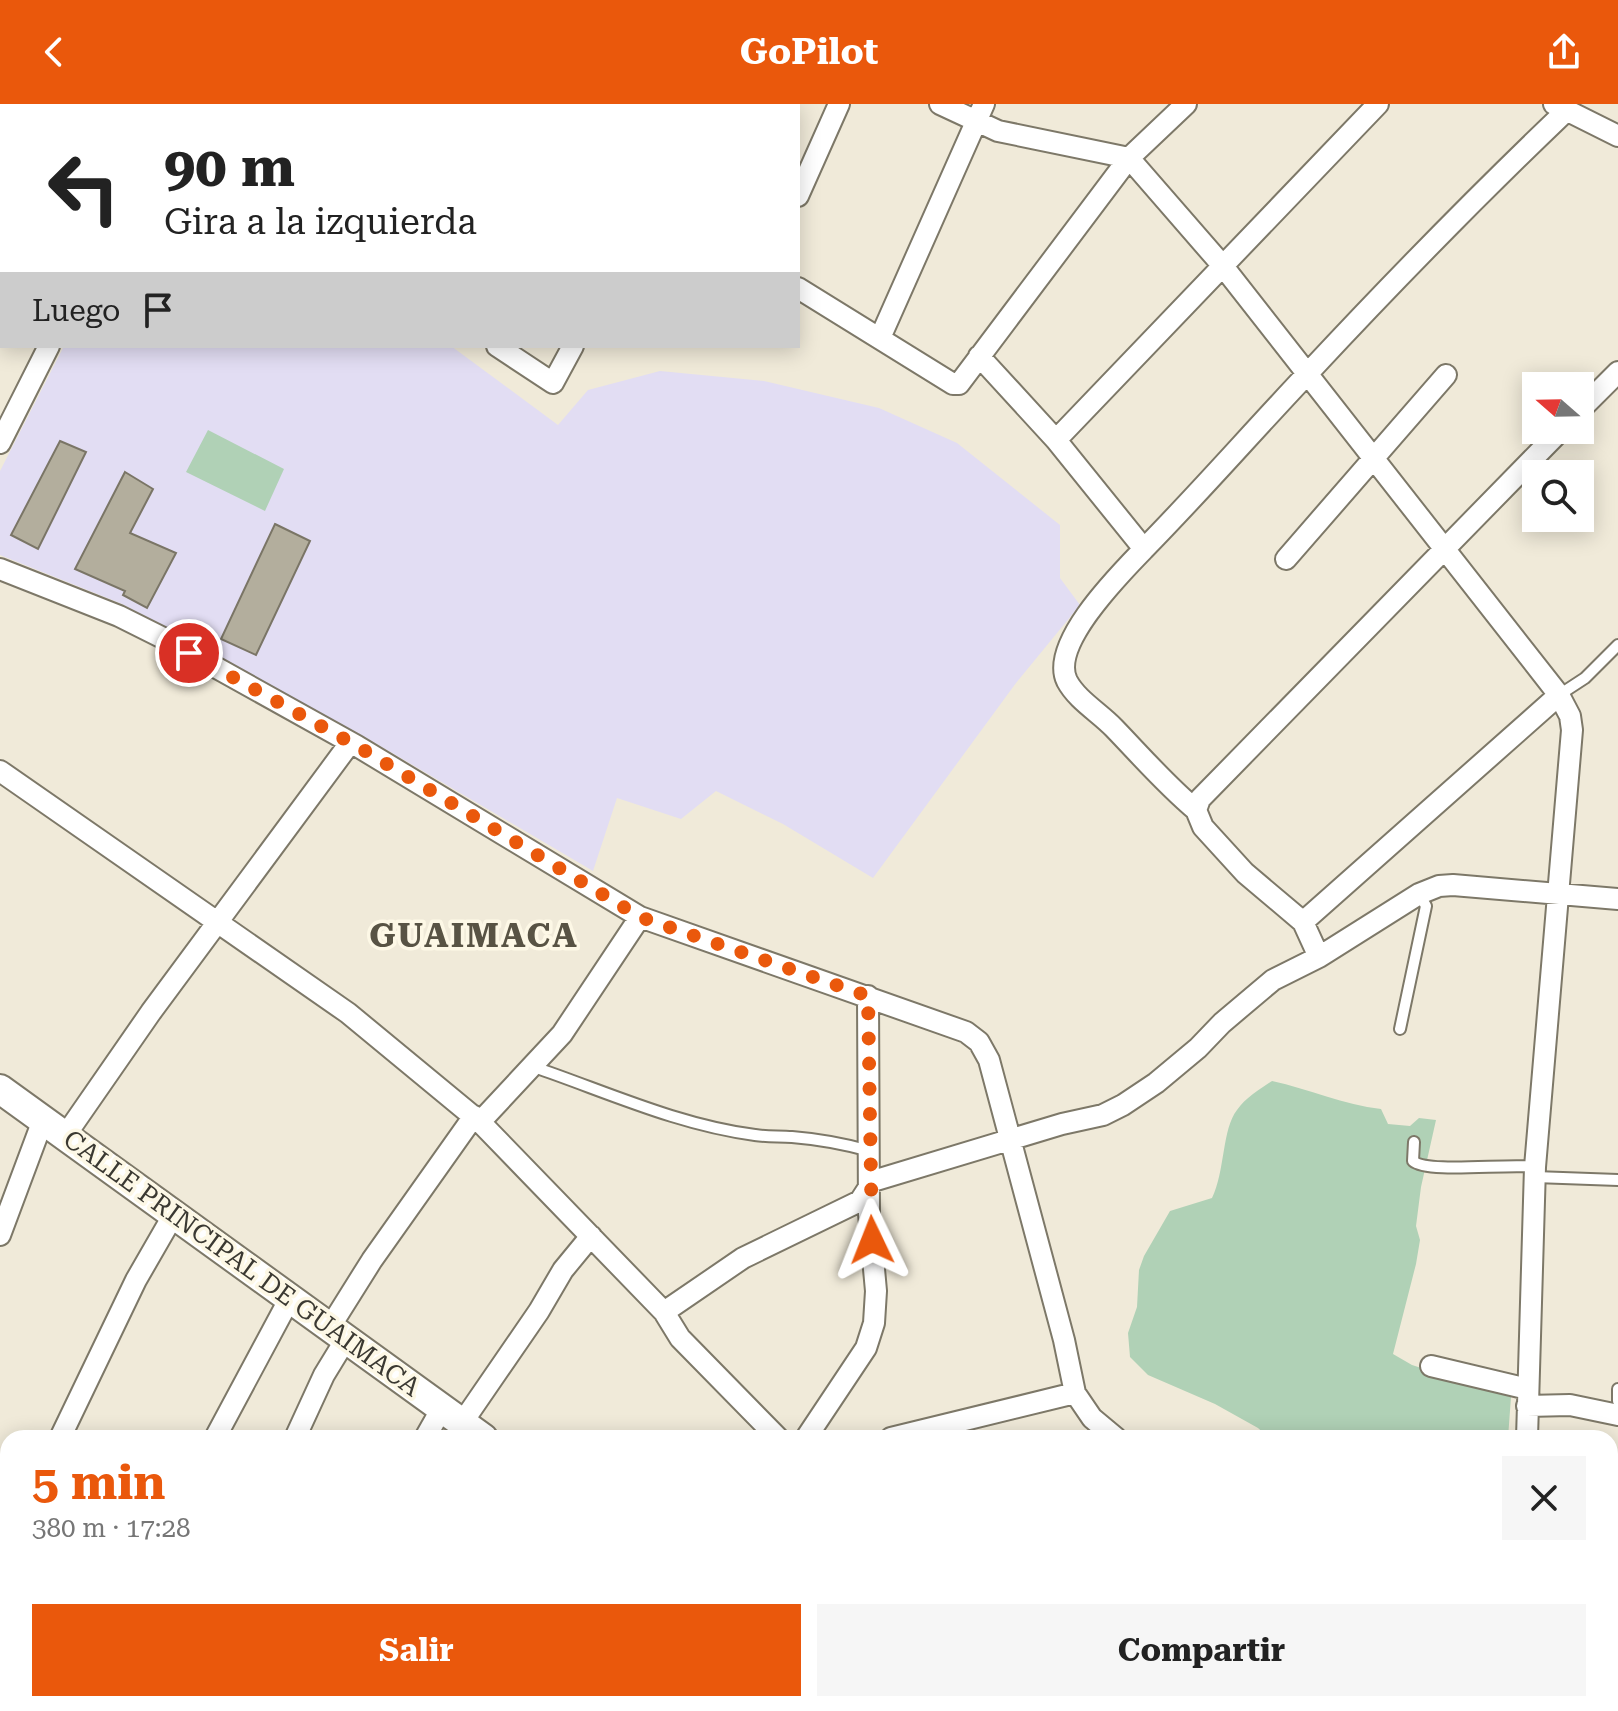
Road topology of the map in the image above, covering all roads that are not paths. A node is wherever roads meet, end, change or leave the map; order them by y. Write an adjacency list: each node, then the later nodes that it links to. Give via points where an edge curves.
1 (839, 104): 9 (street)
2 (940, 104): 6 (street)
3 (1186, 104): 8 (street)
4 (1378, 104): 10 (street)
5 (1563, 106): 7 (street); 18 (street)
6 (980, 113): 8 (street, via 1004,133); 12 (street)
7 (1618, 136)
8 (1129, 158): 10 (street); 16 (street)
9 (800, 192)
10 (1222, 265): 18 (street); 21 (street)
11 (800, 289): 12 (street)
12 (880, 338): 16 (street, via 957,385)
13 (48, 348): 22 (street)
14 (500, 348): 15 (street, via 553,383)
15 (572, 348)
16 (979, 356): 21 (street)
17 (1618, 372): 20 (street)
18 (1307, 374): 24 (street); 26 (street)
19 (1446, 375): 24 (street)
20 (1594, 396)
21 (1056, 440): 26 (street)
22 (0, 443)
23 (1547, 444): 25 (street)
24 (1373, 459): 25 (street); 27 (street)
25 (1443, 548): 30 (street); 33 (street, via 1200,799)
26 (1144, 549): 33 (street, via 1086,614 1064,673 1077,694)
27 (1286, 559)
28 (0, 569): 31 (street, via 119,616)
29 (1618, 645): 30 (lane)
30 (1559, 695): 34 (street, via 1572,730); 39 (street)
31 (350, 743): 37 (street); 38 (street)
32 (0, 771): 38 (street)
33 (1196, 810): 39 (street, via 1203,827 1245,873)
34 (1557, 893): 35 (street, via 1453,885); 36 (street); 50 (street)
35 (1419, 894): 40 (street); 42 (lane, via 1426,906)
36 (1618, 899)
37 (640, 917): 41 (street); 43 (street)
38 (218, 922): 45 (street, via 348,1013); 46 (street)
39 (1303, 922): 40 (street)
40 (1319, 957): 47 (street, via 1273,980 1188,1057 1123,1105)
41 (868, 996): 47 (street, via 947,1023 979,1042 989,1060); 49 (street)
42 (1400, 1029)
43 (534, 1067): 45 (street); 49 (lane, via 651,1111 756,1135)
44 (0, 1089): 46 (main road, CALLE PRINCIPAL DE GUAIMACA)
45 (477, 1119): 55 (street); 58 (street, via 372,1260)
46 (54, 1128): 53 (main road, CALLE PRINCIPAL DE GUAIMACA); 54 (street)
47 (1010, 1140): 52 (street); 61 (street)
48 (1414, 1142): 50 (lane, via 1417,1165 1522,1165)
49 (870, 1151): 52 (street)
50 (1535, 1172): 51 (lane); 62 (street)
51 (1618, 1180)
52 (870, 1185): 57 (street, via 860,1201 743,1258); 70 (street, via 874,1323 866,1348)
53 (174, 1214): 56 (main road, CALLE PRINCIPAL DE GUAIMACA); 66 (street)
54 (0, 1235)
55 (591, 1236): 57 (street); 65 (street)
56 (290, 1298): 58 (main road, CALLE PRINCIPAL DE GUAIMACA); 67 (street)
57 (664, 1312): 69 (street, via 680,1338)
58 (338, 1333): 65 (main road, CALLE PRINCIPAL DE GUAIMACA); 68 (street)
59 (1431, 1366): 62 (street)
60 (1618, 1389): 63 (lane)
61 (1075, 1393): 71 (street); 72 (street)
62 (1527, 1398): 64 (street); 73 (street)
63 (1618, 1401)
64 (1618, 1415)
65 (463, 1423)
66 (64, 1430)
67 (219, 1430)
68 (299, 1430)
69 (770, 1430)
70 (811, 1430)
71 (924, 1430)
72 (1106, 1430)
73 (1527, 1430)

